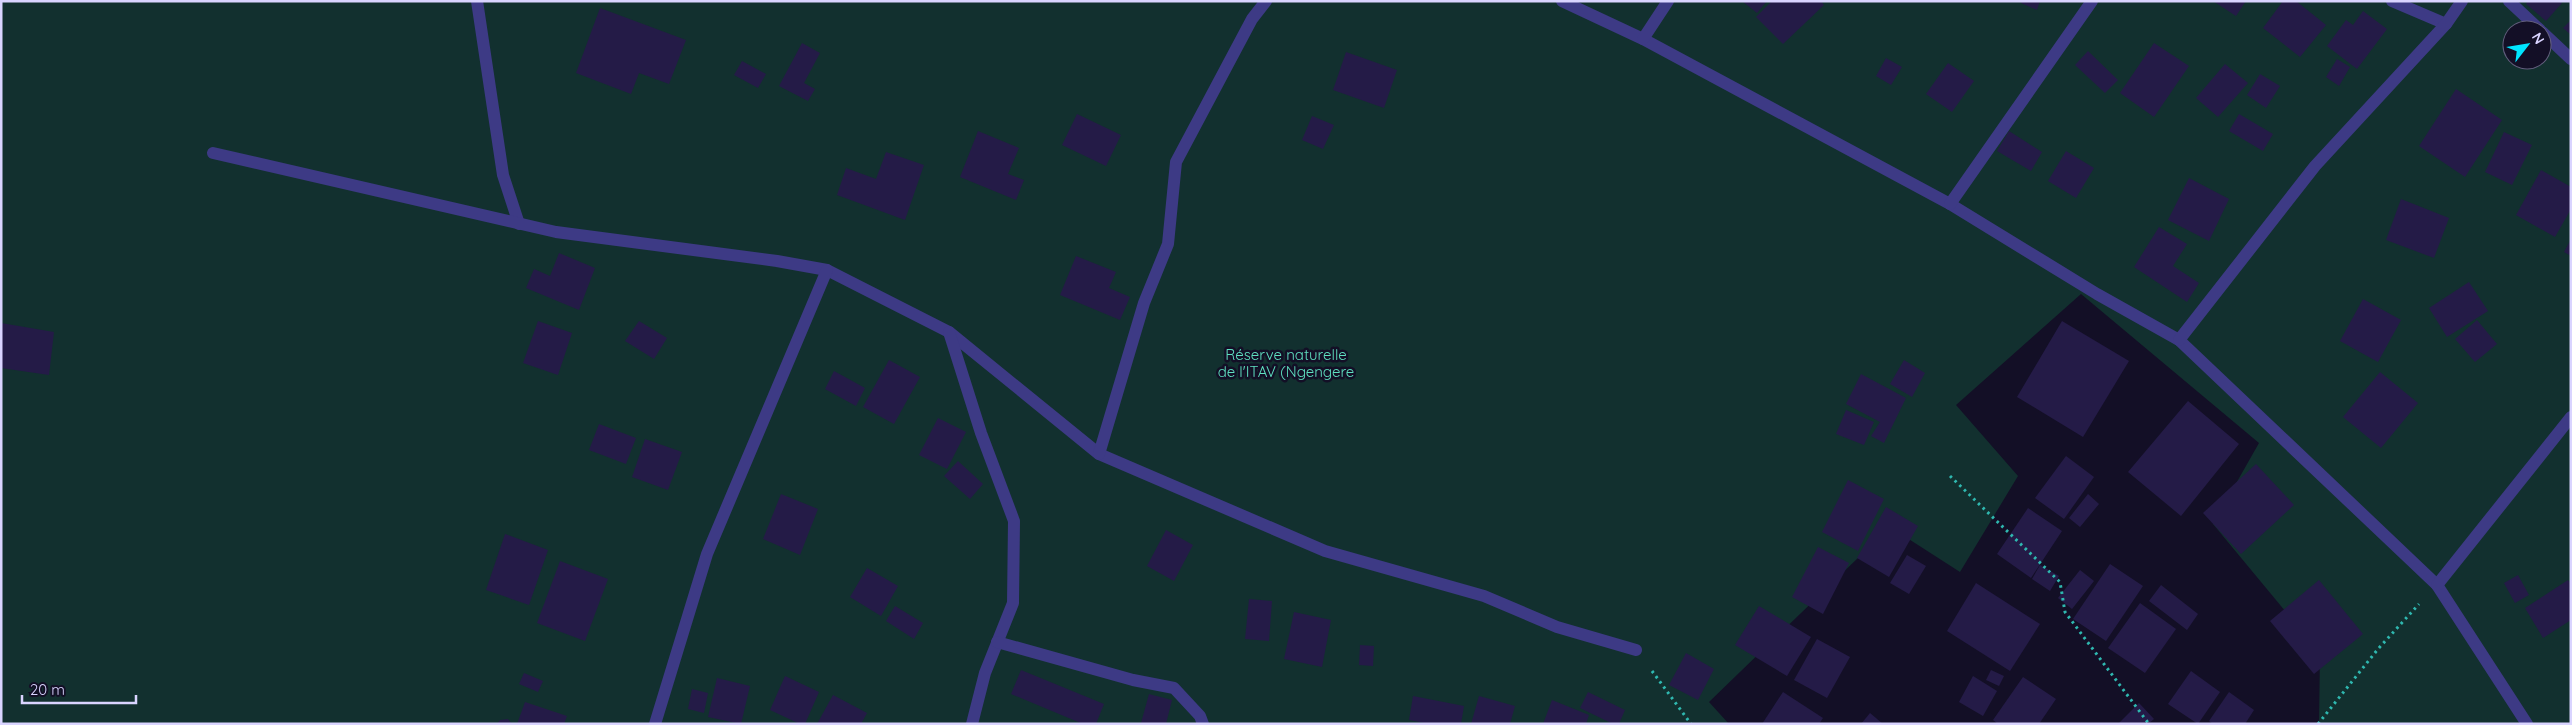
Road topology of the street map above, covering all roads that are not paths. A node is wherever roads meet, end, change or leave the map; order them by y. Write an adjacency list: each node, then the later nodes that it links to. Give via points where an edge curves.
1 (477, 1): 16 (street, via 503,175)
2 (1266, 1): 21 (street, via 1252,19 1176,162 1168,244 1144,303)
3 (1562, 1): 11 (street)
4 (1668, 1): 11 (street)
5 (2092, 1): 15 (street)
6 (2392, 1): 10 (street)
7 (2462, 1): 10 (street)
8 (2509, 1): 9 (street)
9 (2529, 20)
10 (2446, 24): 19 (street, via 2315,166)
11 (1643, 39): 15 (street)
12 (2552, 41): 13 (street)
13 (2571, 59)
14 (213, 153): 16 (street)
15 (1950, 204): 19 (street)
16 (519, 224): 17 (street)
17 (827, 270): 18 (street); 25 (street, via 707,554)
18 (949, 332): 21 (street); 23 (street, via 981,433 1014,521 1013,603)
19 (2179, 340): 22 (street)
20 (2571, 418): 22 (street)
21 (1100, 454): 24 (street, via 1325,551 1484,596 1557,627)
22 (2437, 585): 28 (street)
23 (997, 642): 26 (street, via 984,673); 27 (street, via 1133,680 1174,688 1200,716)
24 (1636, 650)
25 (655, 724)
26 (972, 724)
27 (1203, 724)
28 (2527, 724)

